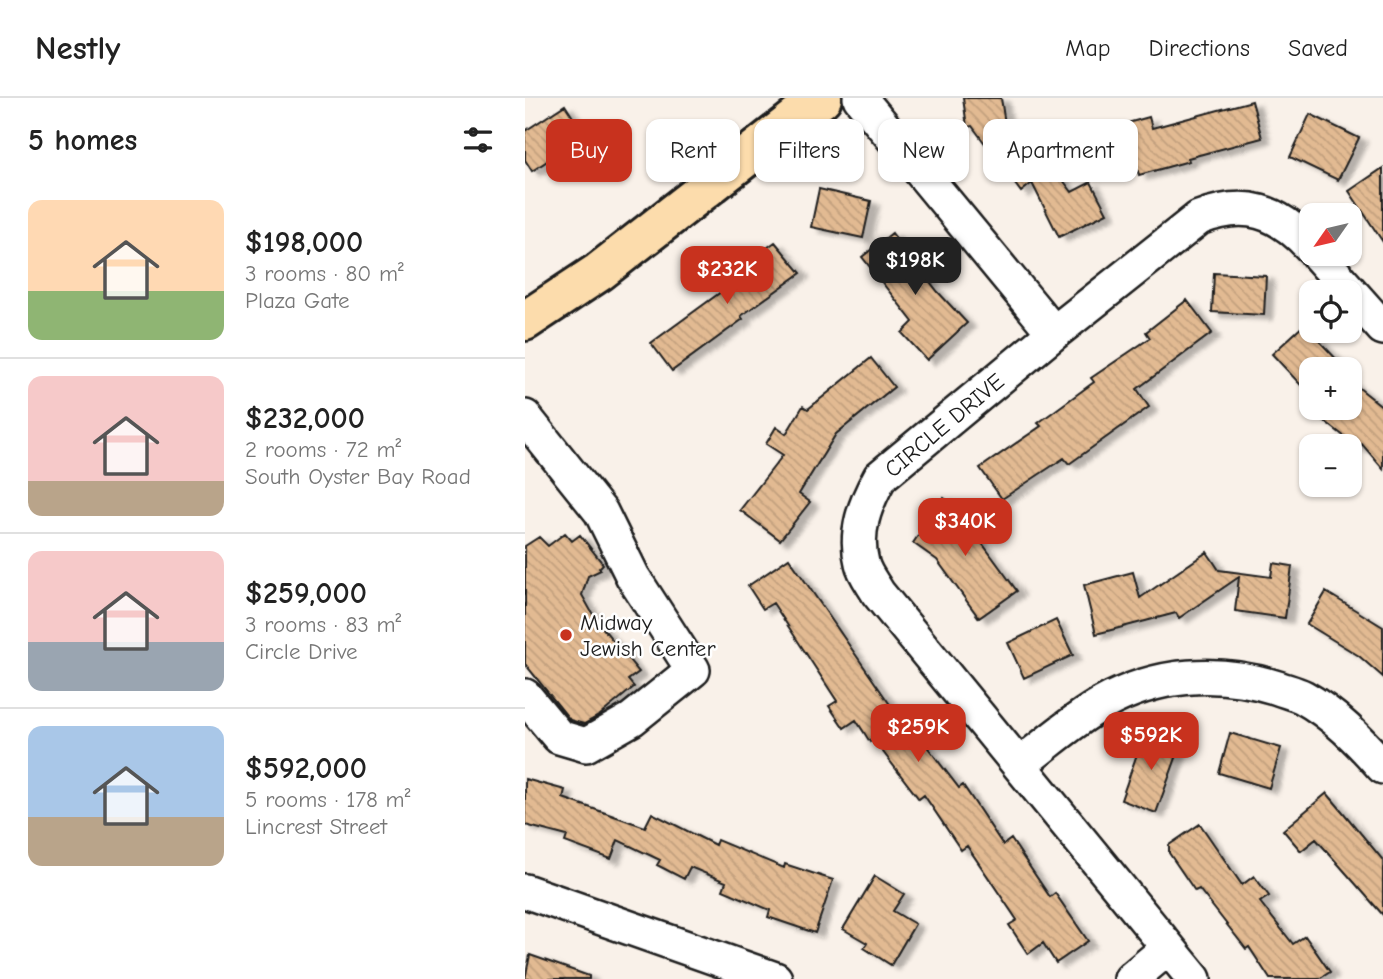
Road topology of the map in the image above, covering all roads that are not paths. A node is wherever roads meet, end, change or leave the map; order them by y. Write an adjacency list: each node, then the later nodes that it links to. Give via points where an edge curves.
1 (822, 98): 5 (main road, via 599,272)
2 (860, 98): 7 (street)
3 (1299, 233): 7 (street, CIRCLE DRIVE, via 1253,209 1223,209 1199,218)
4 (1328, 266): 6 (street)
5 (525, 321)
6 (1383, 328)
7 (1055, 333): 10 (street, CIRCLE DRIVE, via 880,477 859,526 862,564 878,593)
8 (525, 417): 9 (street, via 601,512 633,577 693,670 632,719 586,745 559,737)
9 (525, 696)
10 (1020, 764): 11 (street, via 1102,704 1155,681 1222,676 1302,696 1338,721); 13 (street, CIRCLE DRIVE)
11 (1383, 767)
12 (525, 891): 14 (street)
13 (1168, 948): 15 (street); 16 (street, CIRCLE DRIVE)
14 (775, 979)
15 (1131, 979)
16 (1194, 979)

